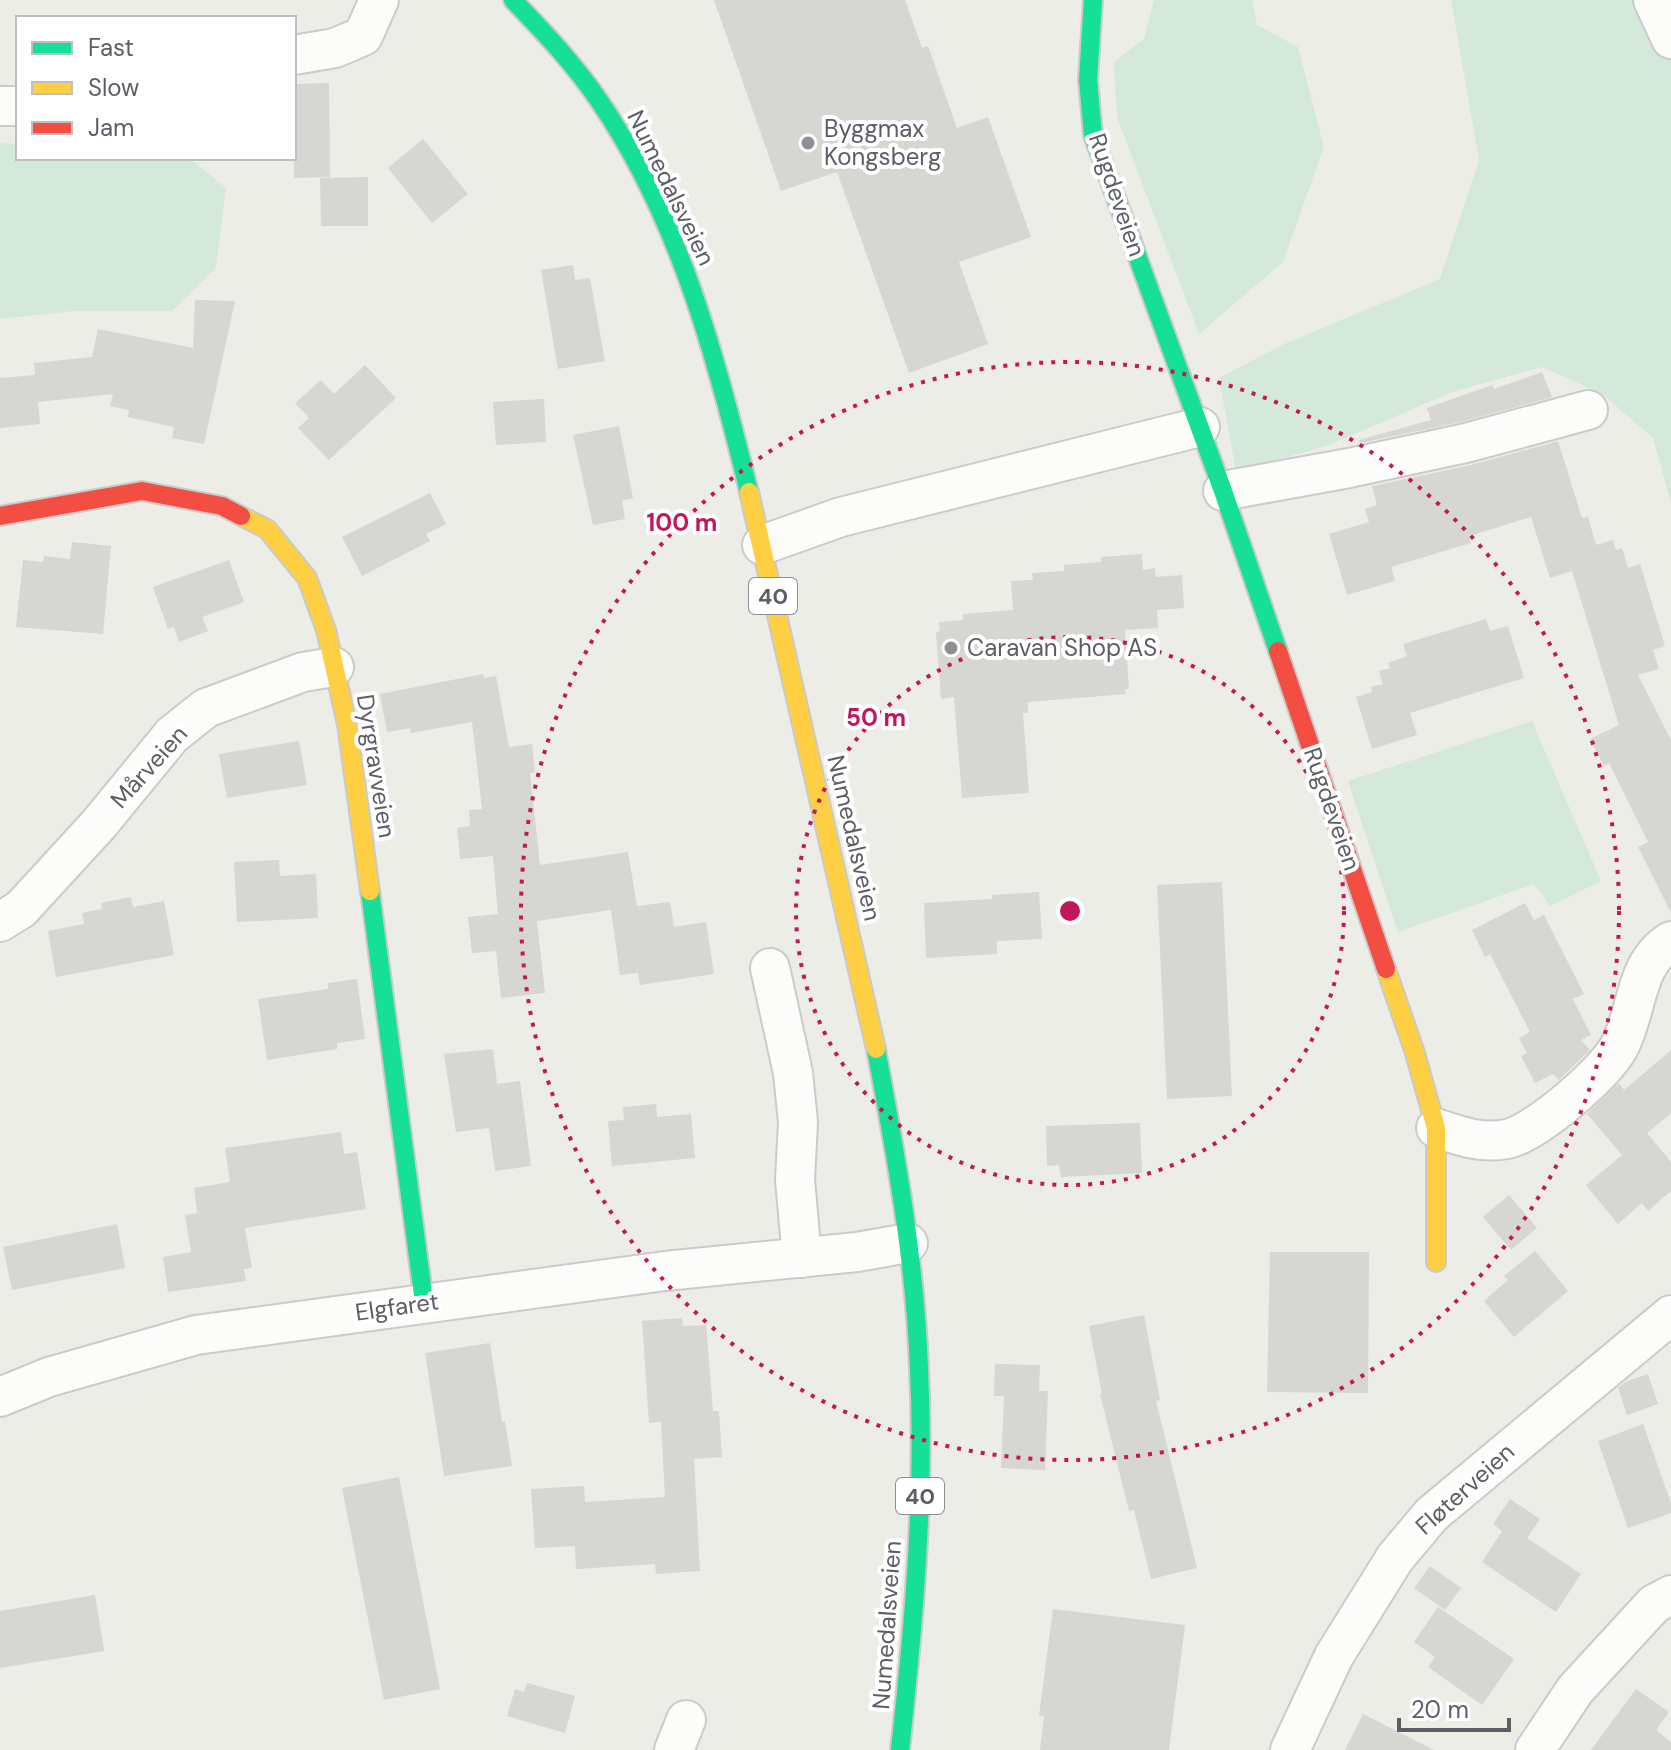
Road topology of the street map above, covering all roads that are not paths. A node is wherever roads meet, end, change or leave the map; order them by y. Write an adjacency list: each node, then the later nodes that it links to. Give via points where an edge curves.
1 (379, 0): 6 (street, via 363,36 335,48)
2 (513, 0): 11 (street, Numedalsveien / 40, via 570,59 601,101 663,216 708,336)
3 (1093, 0): 8 (street, Rugdeveien, via 1088,80 1093,135)
4 (1653, 0): 5 (street)
5 (1671, 39)
6 (296, 55)
7 (1588, 410): 9 (street, via 1466,443)
8 (1200, 427): 9 (street, Rugdeveien); 11 (street, via 841,517)
9 (1223, 491): 16 (street, Rugdeveien)
10 (0, 516): 12 (street, Dyrgravveien, via 142,491 222,506 267,529 307,578)
11 (762, 545): 17 (street, Numedalsveien / 40, via 861,977)
12 (334, 667): 13 (street, Mårveien, via 303,672 206,708 172,735 21,909); 20 (street, Dyrgravveien, via 362,826)
13 (0, 922)
14 (1671, 941): 16 (street, via 1648,962 1618,1049 1559,1109 1509,1139 1472,1140)
15 (770, 968): 18 (street, via 793,1073)
16 (1436, 1128): 19 (street, Rugdeveien)
17 (908, 1243): 18 (street, Elgfaret); 24 (street, Numedalsveien / 40, via 921,1432 913,1629)
18 (802, 1258): 20 (street, Elgfaret)
19 (1436, 1262)
20 (424, 1302): 22 (street, Elgfaret, via 196,1335 49,1377)
21 (1671, 1315): 25 (street, Fløterveien, via 1432,1514 1395,1558 1334,1656)
22 (0, 1397)
23 (1671, 1595): 26 (street, via 1654,1604 1575,1690)
24 (900, 1750)
25 (1290, 1750)
26 (1535, 1750)

